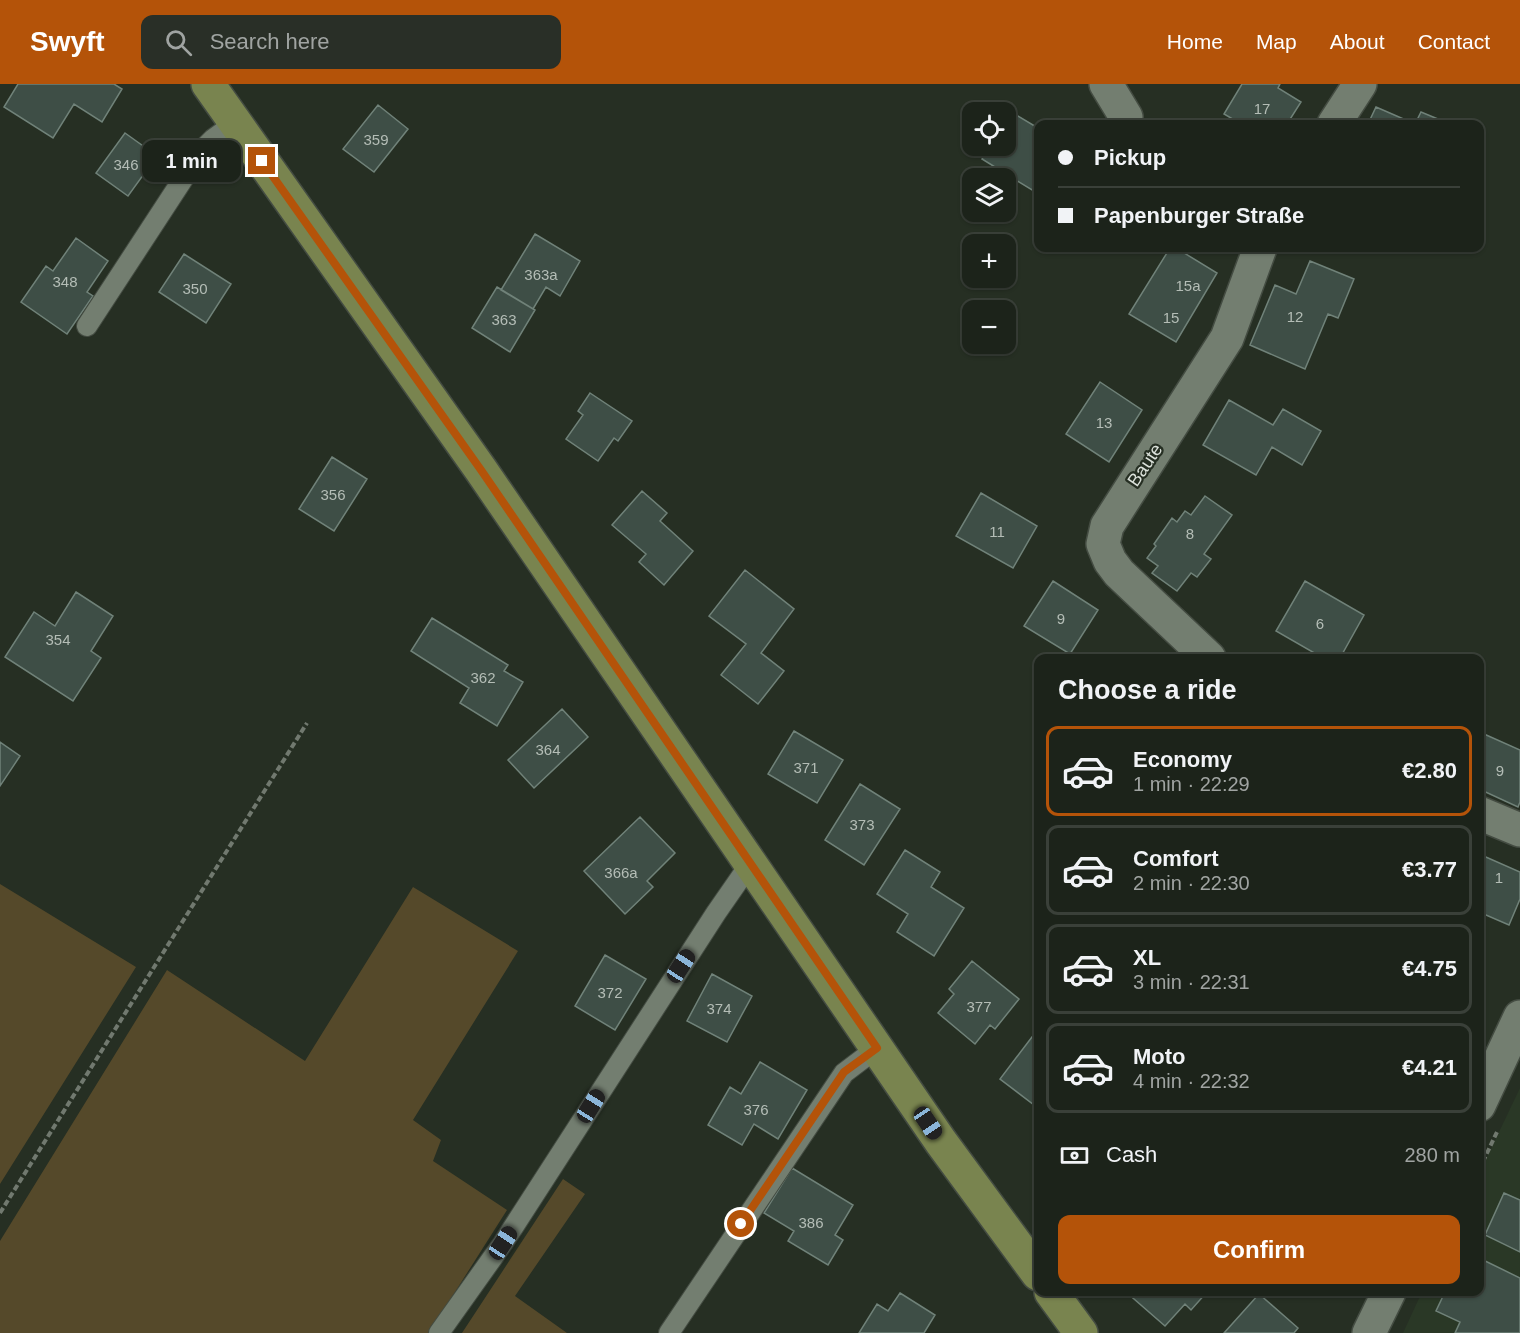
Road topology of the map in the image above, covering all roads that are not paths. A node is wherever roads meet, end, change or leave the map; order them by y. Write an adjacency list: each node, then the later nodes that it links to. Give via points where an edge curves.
1 (208, 84): 6 (street)
2 (1106, 84): 4 (street)
3 (1360, 84): 5 (street)
4 (1126, 117)
5 (1338, 120)
6 (235, 123): 8 (lane, via 202,150); 12 (street, via 474,461)
7 (1259, 252): 9 (street, Baute, via 1227,338 1113,516 1103,544 1119,573)
8 (87, 326)
9 (1205, 654)
10 (1484, 815): 11 (street)
11 (1520, 830)
12 (750, 864): 14 (street); 19 (lane, via 503,1243)
13 (1520, 1017): 15 (street)
14 (877, 1048): 16 (street); 20 (lane, via 844,1072)
15 (1484, 1094)
16 (1034, 1269)
17 (1054, 1296): 21 (street)
18 (1387, 1296): 22 (street)
19 (439, 1333)
20 (669, 1333)
21 (1081, 1333)
22 (1370, 1333)

